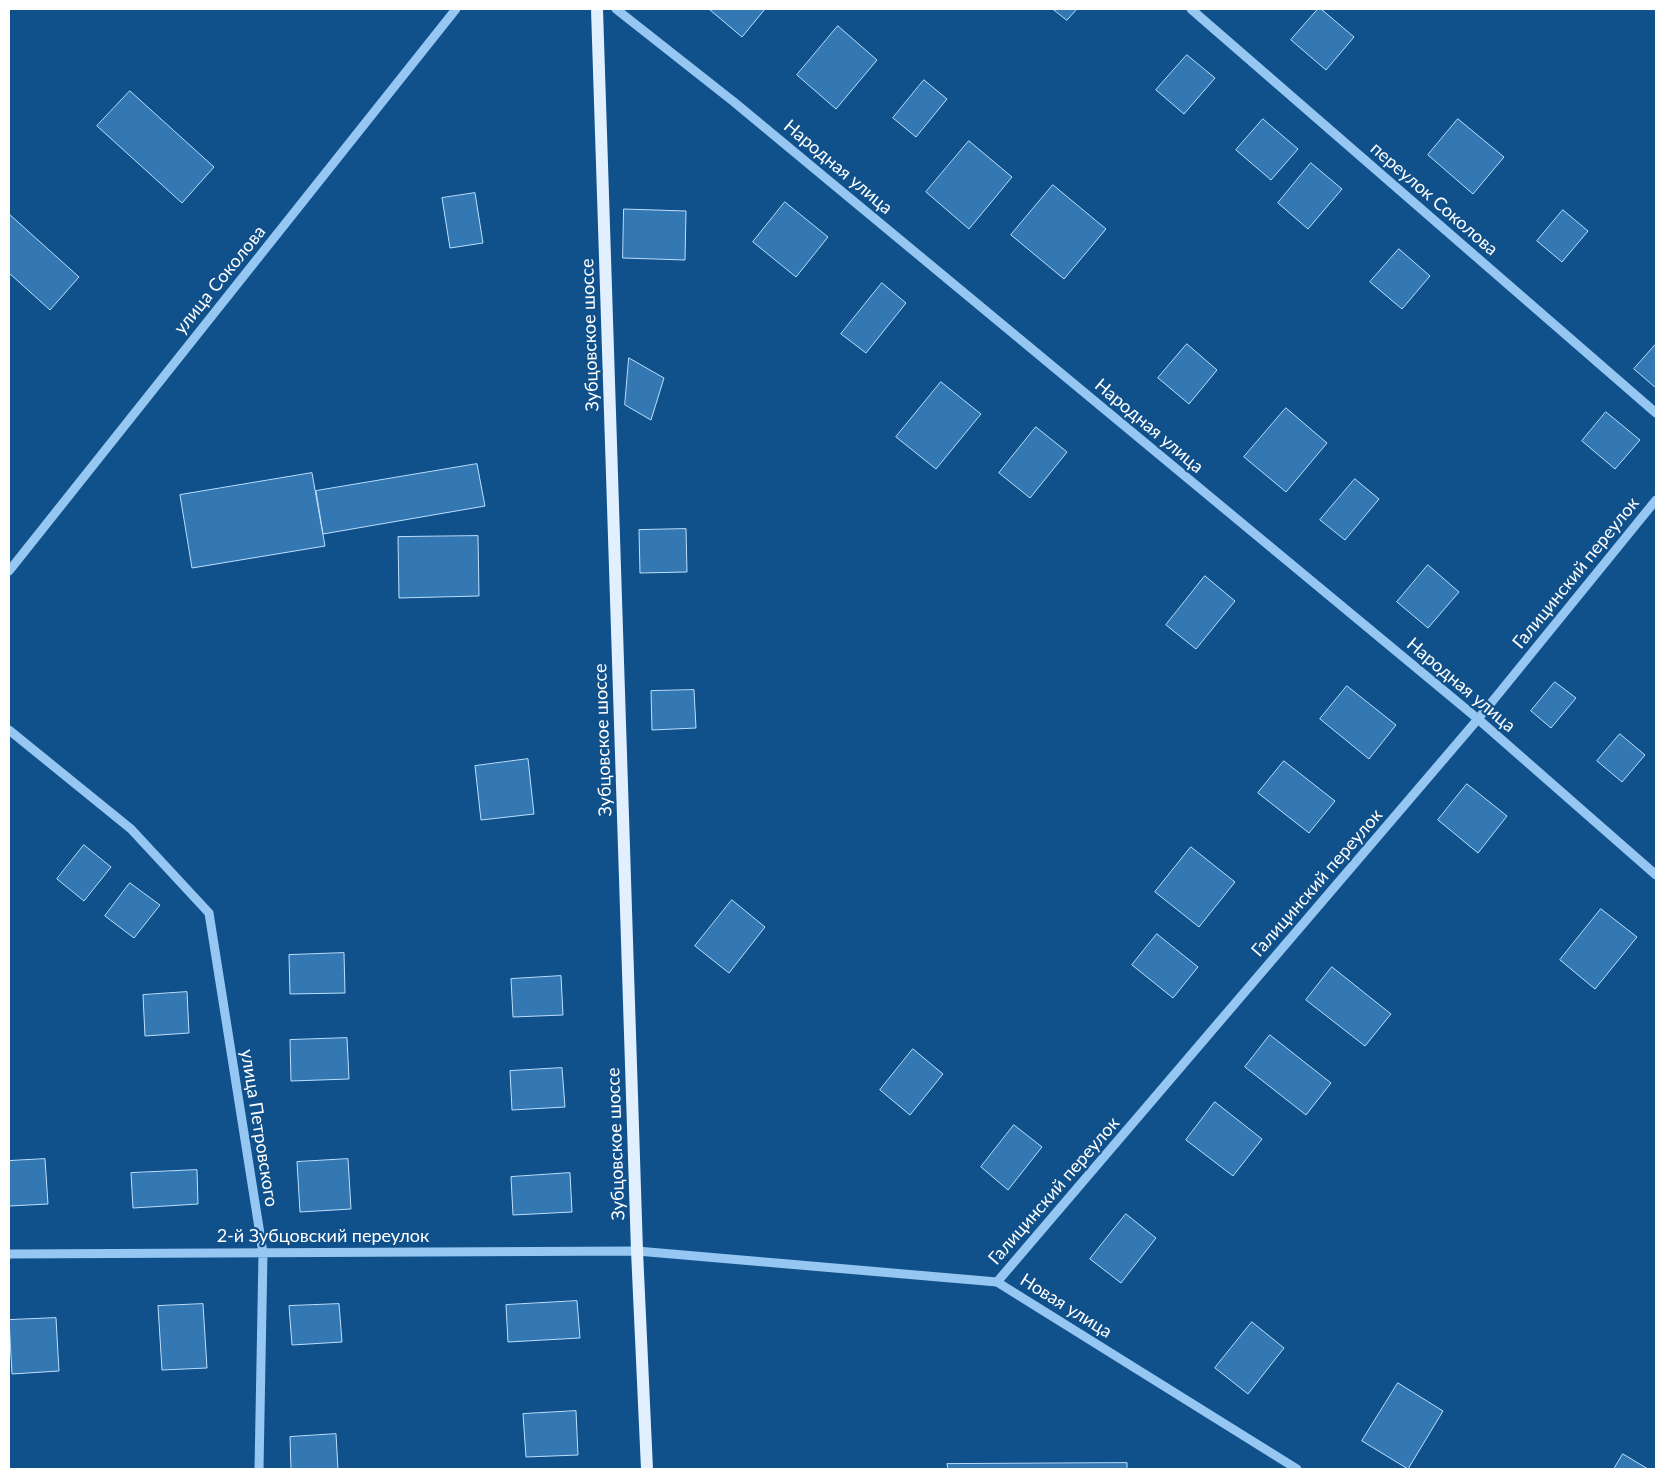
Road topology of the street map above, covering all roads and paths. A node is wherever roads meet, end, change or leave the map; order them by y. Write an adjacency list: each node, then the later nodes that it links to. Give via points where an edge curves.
1 (456, 9): 7 (street, улица Соколова)
2 (597, 9): 11 (main road, Зубцовское шоссе)
3 (616, 9): 8 (street, Народная улица, via 734,102)
4 (1191, 9): 5 (street, переулок Соколова)
5 (1656, 413)
6 (1656, 500): 8 (street, Галицинский переулок)
7 (9, 570)
8 (1478, 719): 10 (street, Народная улица); 14 (street, Галицинский переулок)
9 (9, 730): 12 (street, улица Петровского, via 131,829 209,913)
10 (1656, 875)
11 (637, 1251): 12 (street, 2-й Зубцовский переулок); 14 (street, Новая улица); 16 (main road, Зубцовское шоссе)
12 (263, 1253): 13 (street, 2-й Зубцовский переулок); 15 (street, улица Петровского)
13 (9, 1254)
14 (996, 1282): 17 (street, Новая улица)
15 (259, 1469)
16 (647, 1469)
17 (1297, 1469)

